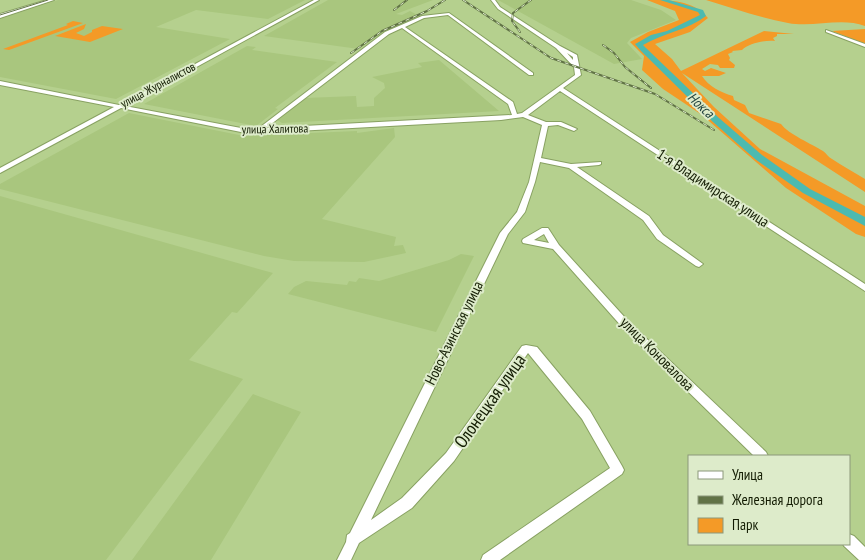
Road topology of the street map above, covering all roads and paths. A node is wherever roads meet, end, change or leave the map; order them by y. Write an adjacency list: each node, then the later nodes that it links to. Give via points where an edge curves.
1 (44, 0): 5 (main road)
2 (52, 0): 5 (main road)
3 (317, 0): 12 (street, улица Журналистов)
4 (493, 0): 11 (street, via 494,5 558,47 577,67 578,75)
5 (0, 15)
6 (403, 27): 9 (street, via 423,18 449,14); 14 (street, via 510,103); 17 (street, via 386,33)
7 (827, 31): 8 (street)
8 (865, 46)
9 (530, 74)
10 (0, 83): 12 (street, улица Халитова)
11 (561, 89): 13 (street); 24 (street, 1-я Владимирская улица)
12 (119, 106): 17 (street, улица Халитова); 21 (street, улица Журналистов)
13 (524, 115): 14 (street, улица Халитова); 15 (street)
14 (515, 116): 17 (street, улица Халитова)
15 (544, 124): 16 (street, via 559,123); 18 (street, Ново-Азинская улица)
16 (574, 129)
17 (259, 131)
18 (538, 160): 20 (street); 26 (street, Ново-Азинская улица, via 521,212 504,233)
19 (599, 163): 20 (street)
20 (571, 166): 23 (street, via 646,218 660,237)
21 (0, 171)
22 (556, 247): 25 (street, улица Коновалова, via 626,325)
23 (699, 264)
24 (865, 288)
25 (761, 455)
26 (352, 540): 29 (street, Ново-Азинская улица); 30 (street, Олонецкая улица, via 407,503 444,464 526,349 533,350 586,415 618,470)
27 (850, 542): 28 (street)
28 (865, 556)
29 (344, 560)
30 (488, 560)

